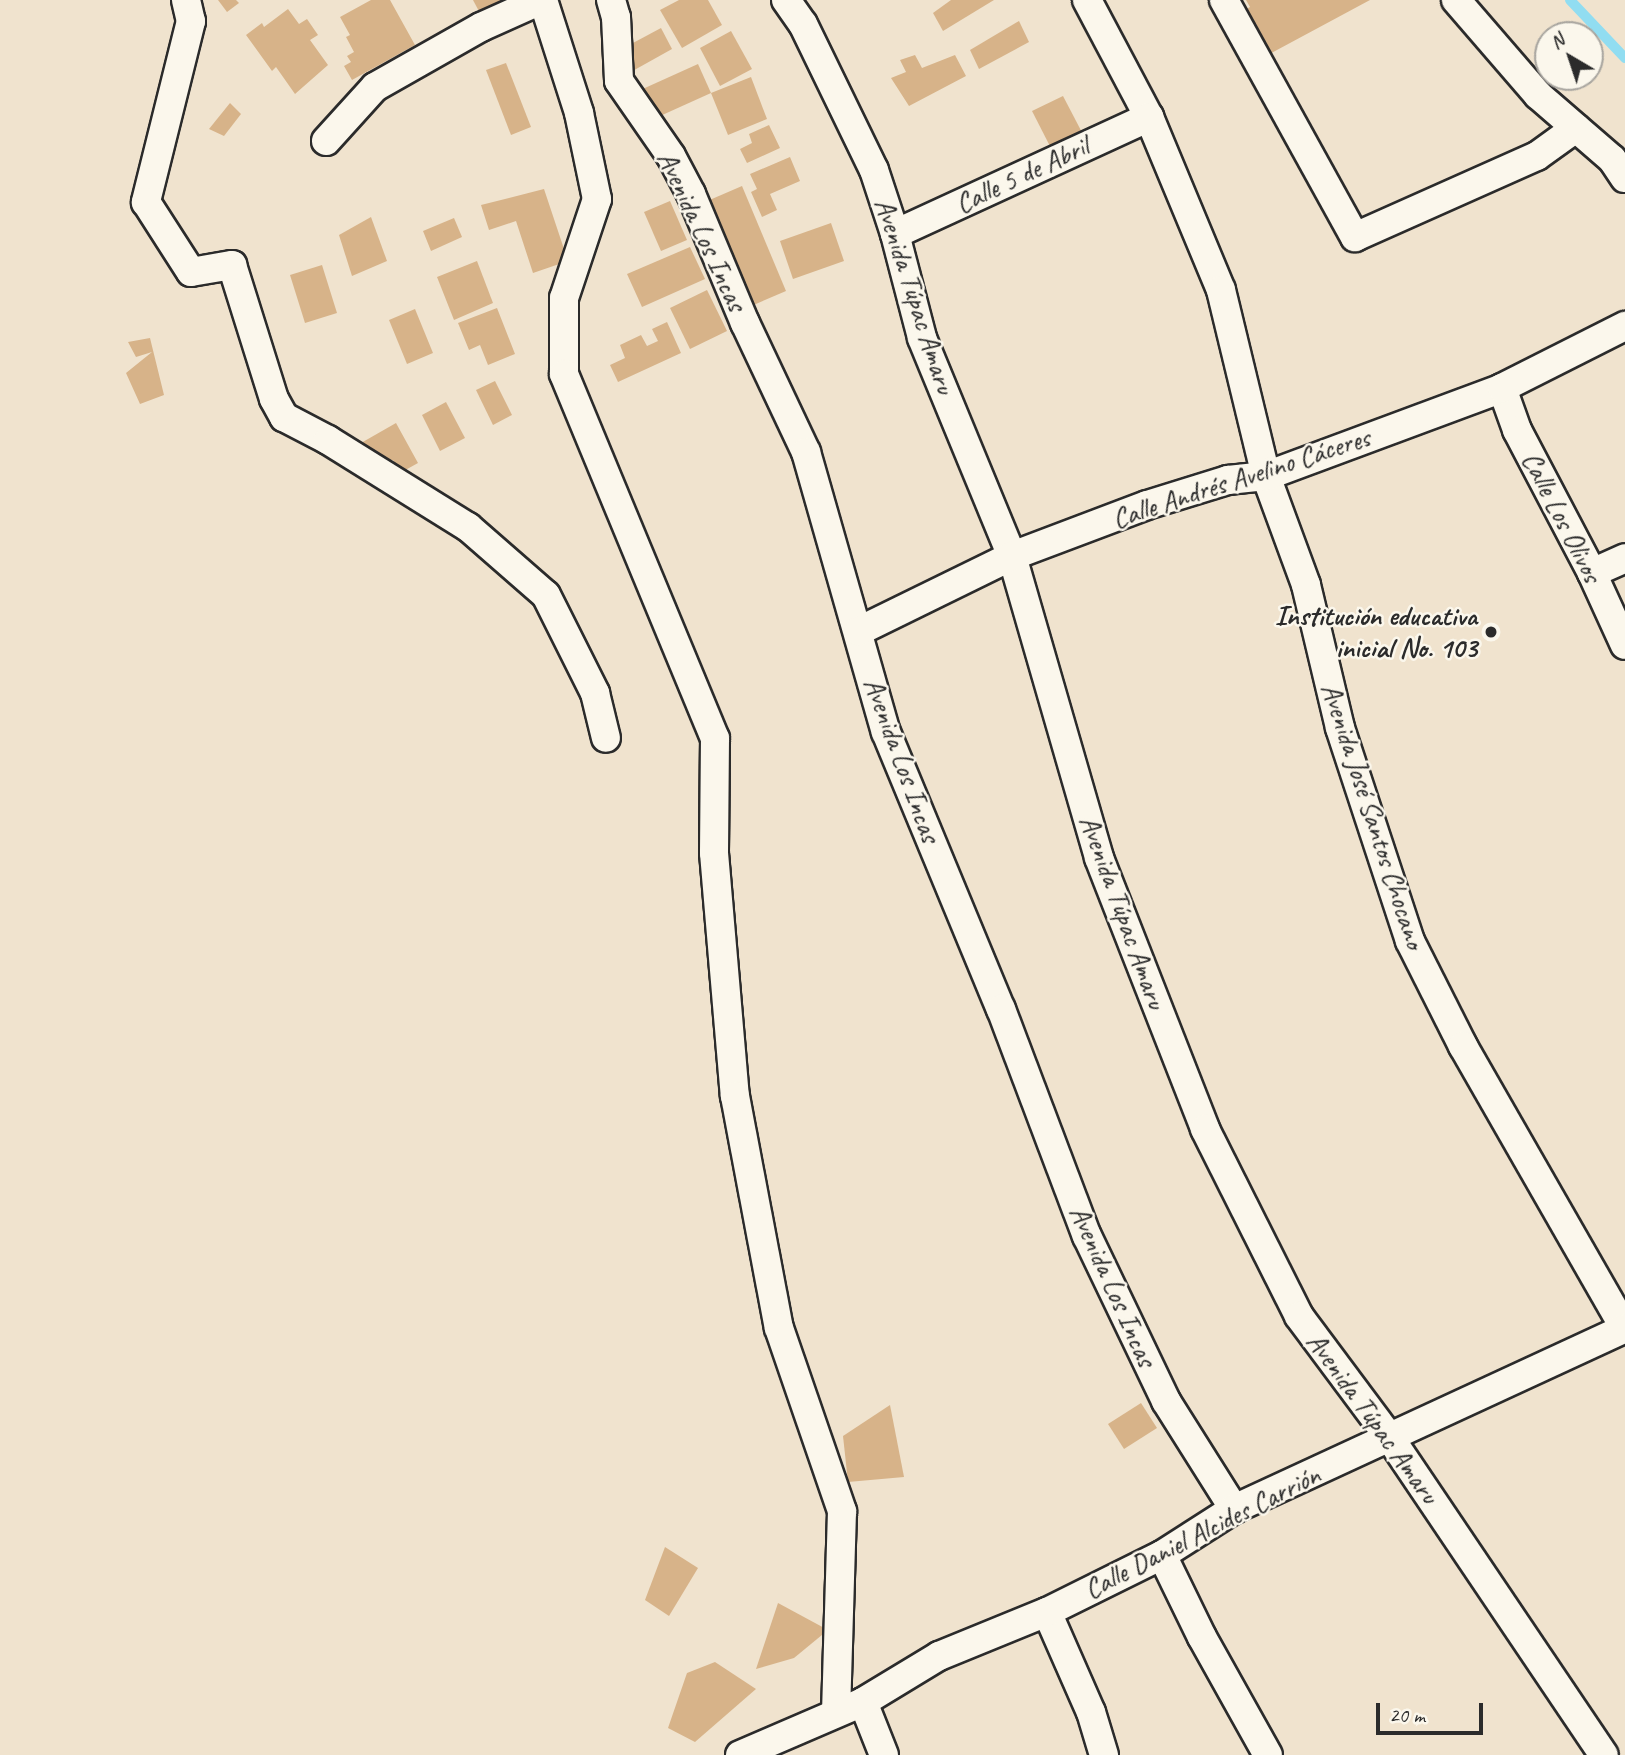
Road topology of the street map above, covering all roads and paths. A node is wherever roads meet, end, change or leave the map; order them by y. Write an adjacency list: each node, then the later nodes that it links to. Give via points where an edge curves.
1 (186, 0): 21 (street, via 191,21 146,202 191,272 232,265 274,399 284,417 468,527 546,595 595,693)
2 (542, 0): 10 (street, via 481,27 375,86); 28 (street, via 579,113 597,199 564,298 564,373 715,738 714,853 735,1096 779,1328 842,1511)
3 (611, 0): 19 (street, Avenida Los Incas, via 619,81 671,156 691,194 806,452)
4 (786, 0): 12 (street, Avenida Túpac Amaru, via 803,24 874,170)
5 (1087, 0): 8 (street, Avenida José Santos Chocano)
6 (1224, 0): 9 (street, via 1355,237 1537,156)
7 (1456, 0): 9 (street, via 1538,95)
8 (1149, 117): 12 (street, Calle 5 de Abril); 15 (street, Avenida José Santos Chocano, via 1221,290)
9 (1576, 128): 11 (street, via 1612,159)
10 (326, 141)
11 (1625, 178)
12 (895, 234): 16 (street, Avenida Túpac Amaru, via 922,338)
13 (1625, 326): 14 (street, Calle Andrés Avelino Cáceres)
14 (1502, 388): 15 (street, Calle Andrés Avelino Cáceres); 18 (street, Calle Los Olivos, via 1517,430)
15 (1266, 476): 16 (street, Calle Andrés Avelino Cáceres, via 1228,480); 22 (street, Avenida José Santos Chocano, via 1306,585 1340,728 1410,941 1463,1046)
16 (1012, 556): 19 (street, Calle Andrés Avelino Cáceres); 23 (street, Avenida Túpac Amaru, via 1099,858 1205,1129 1299,1315)
17 (1625, 558): 18 (street)
18 (1592, 573): 20 (street, Calle Los Olivos)
19 (859, 631): 24 (street, Avenida Los Incas, via 886,733 1001,1009 1087,1236 1166,1401)
20 (1625, 645)
21 (606, 738)
22 (1625, 1328): 23 (street, Calle Daniel Alcides Carrión)
23 (1390, 1438): 24 (street, Calle Daniel Alcides Carrión); 33 (street, Avenida Túpac Amaru)
24 (1234, 1509): 25 (street, Calle Daniel Alcides Carrión)
25 (1162, 1555): 26 (street, Calle Daniel Alcides Carrión); 32 (street)
26 (1047, 1612): 27 (street, Calle Daniel Alcides Carrión, via 939,1656); 31 (street, via 1091,1712)
27 (863, 1702): 28 (street, Calle Daniel Alcides Carrión); 30 (street)
28 (836, 1711): 29 (street, Calle Daniel Alcides Carrión)
29 (740, 1755)
30 (884, 1755)
31 (1104, 1755)
32 (1268, 1755)
33 (1604, 1755)

